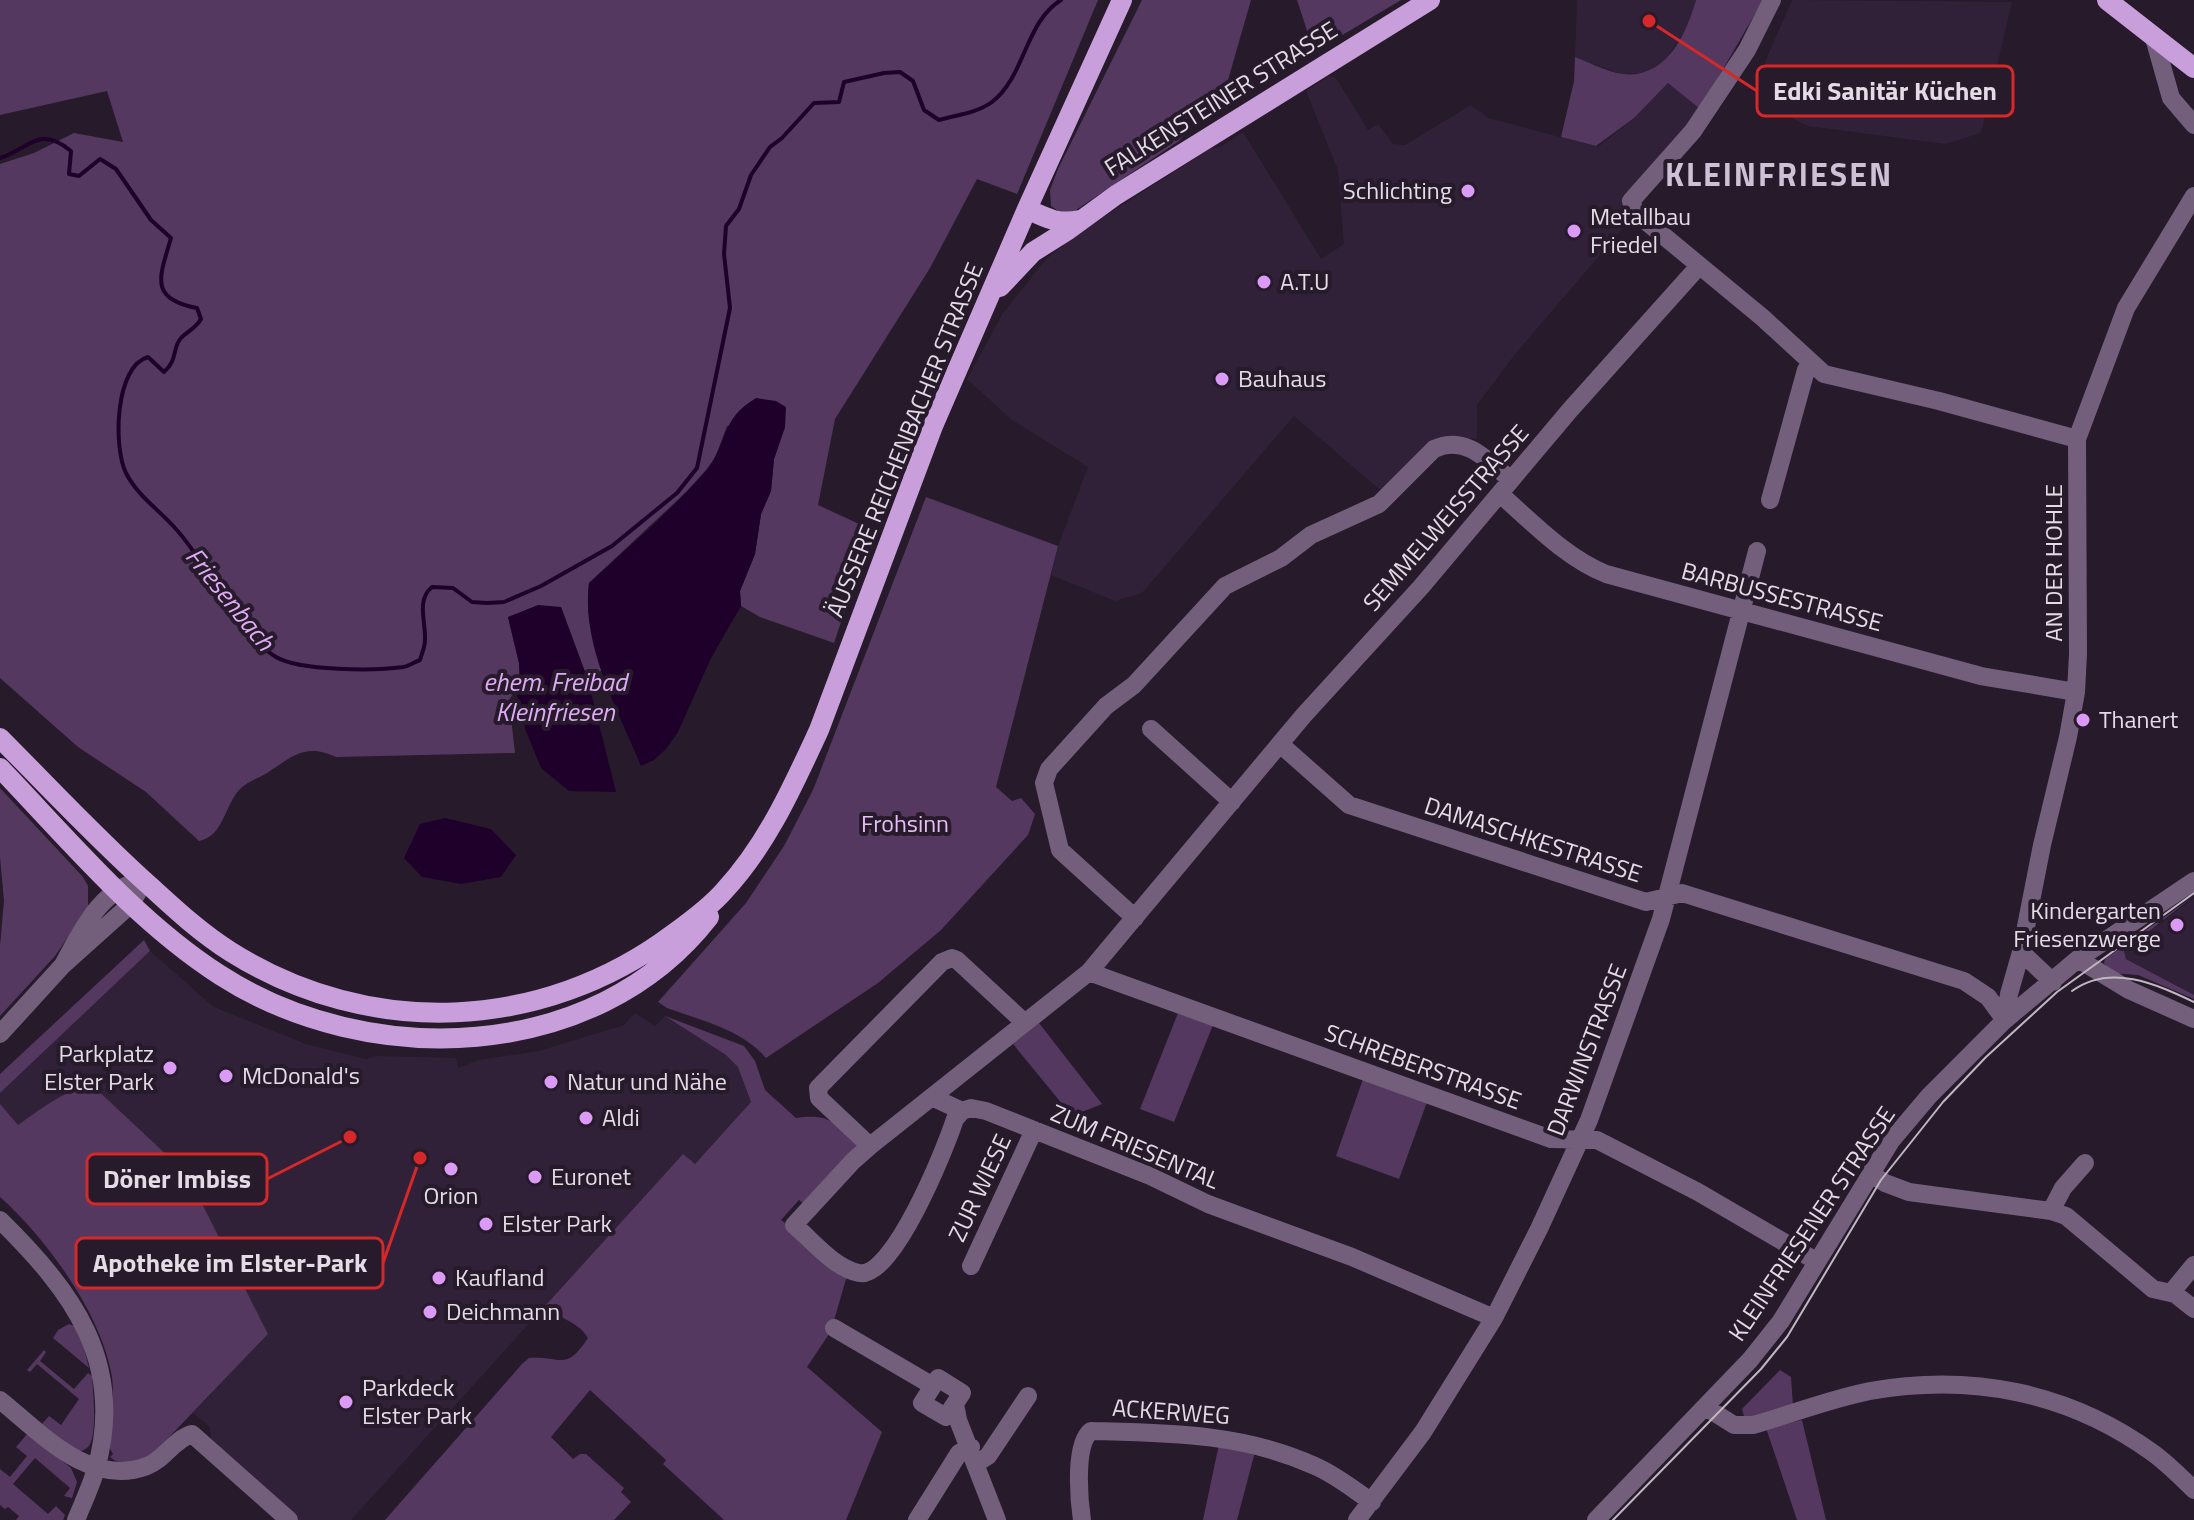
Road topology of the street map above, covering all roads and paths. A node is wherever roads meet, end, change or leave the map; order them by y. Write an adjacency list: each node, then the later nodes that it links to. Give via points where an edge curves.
1 (1122, 0): 9 (main road, ÄUSSERE REICHENBACHER STRASSE)
2 (1430, 0): 10 (main road, FALKENSTEINER STRASSE)
3 (1772, 0): 13 (street, via 1747,50 1693,131 1631,201 1636,213)
4 (2107, 0): 5 (main road)
5 (2154, 38): 6 (main road); 7 (street, via 2171,98)
6 (2194, 68)
7 (2194, 125)
8 (2194, 196): 16 (street, AN DER HOHLE, via 2126,308)
9 (1027, 209): 10 (main road, via 1054,221); 11 (main road, ÄUSSERE REICHENBACHER STRASSE)
10 (1081, 219): 12 (main road, FALKENSTEINER STRASSE)
11 (1019, 228): 12 (main road); 14 (main road, ÄUSSERE REICHENBACHER STRASSE)
12 (1052, 240): 14 (main road, FALKENSTEINER STRASSE, via 1026,258)
13 (1699, 266): 15 (street); 17 (street, SEMMELWEISSTRASSE)
14 (987, 303): 30 (main road, ÄUSSERE REICHENBACHER STRASSE, via 933,426 819,730 780,810)
15 (1812, 365): 16 (street, via 1824,374); 18 (street, via 1806,370)
16 (2077, 439): 21 (street, AN DER HOHLE)
17 (1506, 487): 20 (street, BARBUSSESTRASSE, via 1565,550 1594,569); 24 (street, SEMMELWEISSTRASSE); 33 (street, BARBUSSESTRASSE, via 1469,447 1455,443 1434,449 1379,504 1311,535 1281,558 1225,586 1049,769 1044,783 1060,850)
18 (1770, 500)
19 (1757, 551): 20 (street, DARWINSTRASSE)
20 (1741, 612): 21 (street, BARBUSSESTRASSE, via 1981,676); 31 (street, DARWINSTRASSE)
21 (2076, 692): 34 (street, AN DER HOHLE)
22 (1151, 729): 26 (street)
23 (0, 738): 27 (main road, ÄUSSERE REICHENBACHER STRASSE)
24 (1280, 744): 26 (street, SEMMELWEISSTRASSE); 31 (street, DAMASCHKESTRASSE, via 1349,805 1646,902)
25 (0, 768): 29 (main road, ÄUSSERE REICHENBACHER STRASSE)
26 (1232, 802): 33 (street, SEMMELWEISSTRASSE)
27 (144, 881): 29 (street); 30 (main road, ÄUSSERE REICHENBACHER STRASSE, via 229,951 291,983 361,1005 431,1013 510,1007 592,982 662,942); 32 (street)
28 (2194, 881): 35 (street, KLEINFRIESENER STRASSE)
29 (116, 890): 32 (main road, ÄUSSERE REICHENBACHER STRASSE); 36 (street)
30 (724, 892): 32 (main road, ÄUSSERE REICHENBACHER STRASSE, via 696,933 654,972 604,1001 535,1028 451,1039 345,1028 287,1009 212,970)
31 (1664, 899): 40 (street, DAMASCHKESTRASSE, via 1682,893 1964,981 1988,997); 46 (street, DARWINSTRASSE, via 1620,1038)
32 (131, 904): 36 (street)
33 (1135, 918): 37 (street, SEMMELWEISSTRASSE)
34 (2021, 952): 38 (street); 40 (street, AN DER HOHLE)
35 (2078, 959): 38 (street, KLEINFRIESENER STRASSE); 39 (street, via 2129,990)
36 (63, 965): 42 (street)
37 (1089, 972): 41 (street, SEMMELWEISSTRASSE); 46 (street, SCHREBERSTRASSE, via 1551,1139)
38 (2053, 982): 40 (street, KLEINFRIESENER STRASSE)
39 (2194, 1019)
40 (2005, 1020): 49 (street, KLEINFRIESENER STRASSE, via 1929,1096)
41 (1025, 1023): 43 (street, SEMMELWEISSTRASSE); 47 (street, via 957,960 942,962 818,1088 819,1098)
42 (0, 1034)
43 (934, 1098): 44 (street, ZUM FRIESENTAL); 47 (street)
44 (962, 1111): 45 (street, ZUM FRIESENTAL, via 986,1111); 47 (street, via 914,1216 864,1274 847,1269 794,1225)
45 (1034, 1130): 54 (street, ZUR WIESE); 57 (street, ZUM FRIESENTAL)
46 (1579, 1140): 52 (street, SCHREBERSTRASSE, via 1597,1140 1629,1155); 57 (street, DARWINSTRASSE)
47 (870, 1146)
48 (2085, 1163): 50 (street)
49 (1870, 1173): 50 (street, via 1909,1192); 52 (street, KLEINFRIESENER STRASSE)
50 (2051, 1211): 55 (street, via 2075,1222 2153,1289)
51 (0, 1220): 63 (street, via 75,1306 93,1342 103,1400)
52 (1816, 1261): 61 (street, KLEINFRIESENER STRASSE, via 1781,1321)
53 (2194, 1265): 55 (street)
54 (971, 1266)
55 (2171, 1293): 56 (street)
56 (2194, 1309)
57 (1494, 1318): 65 (street, DARWINSTRASSE)
58 (834, 1328): 62 (street, via 933,1386 922,1403 946,1417 955,1404)
59 (1028, 1396): 62 (street, via 988,1456)
60 (0, 1400): 63 (street, via 68,1455)
61 (1707, 1408): 64 (street, via 1734,1425 1753,1425 1870,1391 1950,1382 1984,1386 2039,1396 2092,1416 2157,1455); 72 (street, KLEINFRIESENER STRASSE)
62 (974, 1455): 68 (street, via 959,1453); 69 (street)
63 (96, 1469): 66 (street); 67 (street, via 151,1465 192,1434)
64 (2194, 1490)
65 (1372, 1502): 70 (street, ACKERWEG, via 1316,1466 1249,1443 1187,1433 1091,1431 1084,1438 1080,1465); 71 (street, DARWINSTRASSE)
66 (76, 1520)
67 (289, 1520)
68 (917, 1520)
69 (997, 1520)
70 (1082, 1520)
71 (1357, 1520)
72 (1596, 1520)

